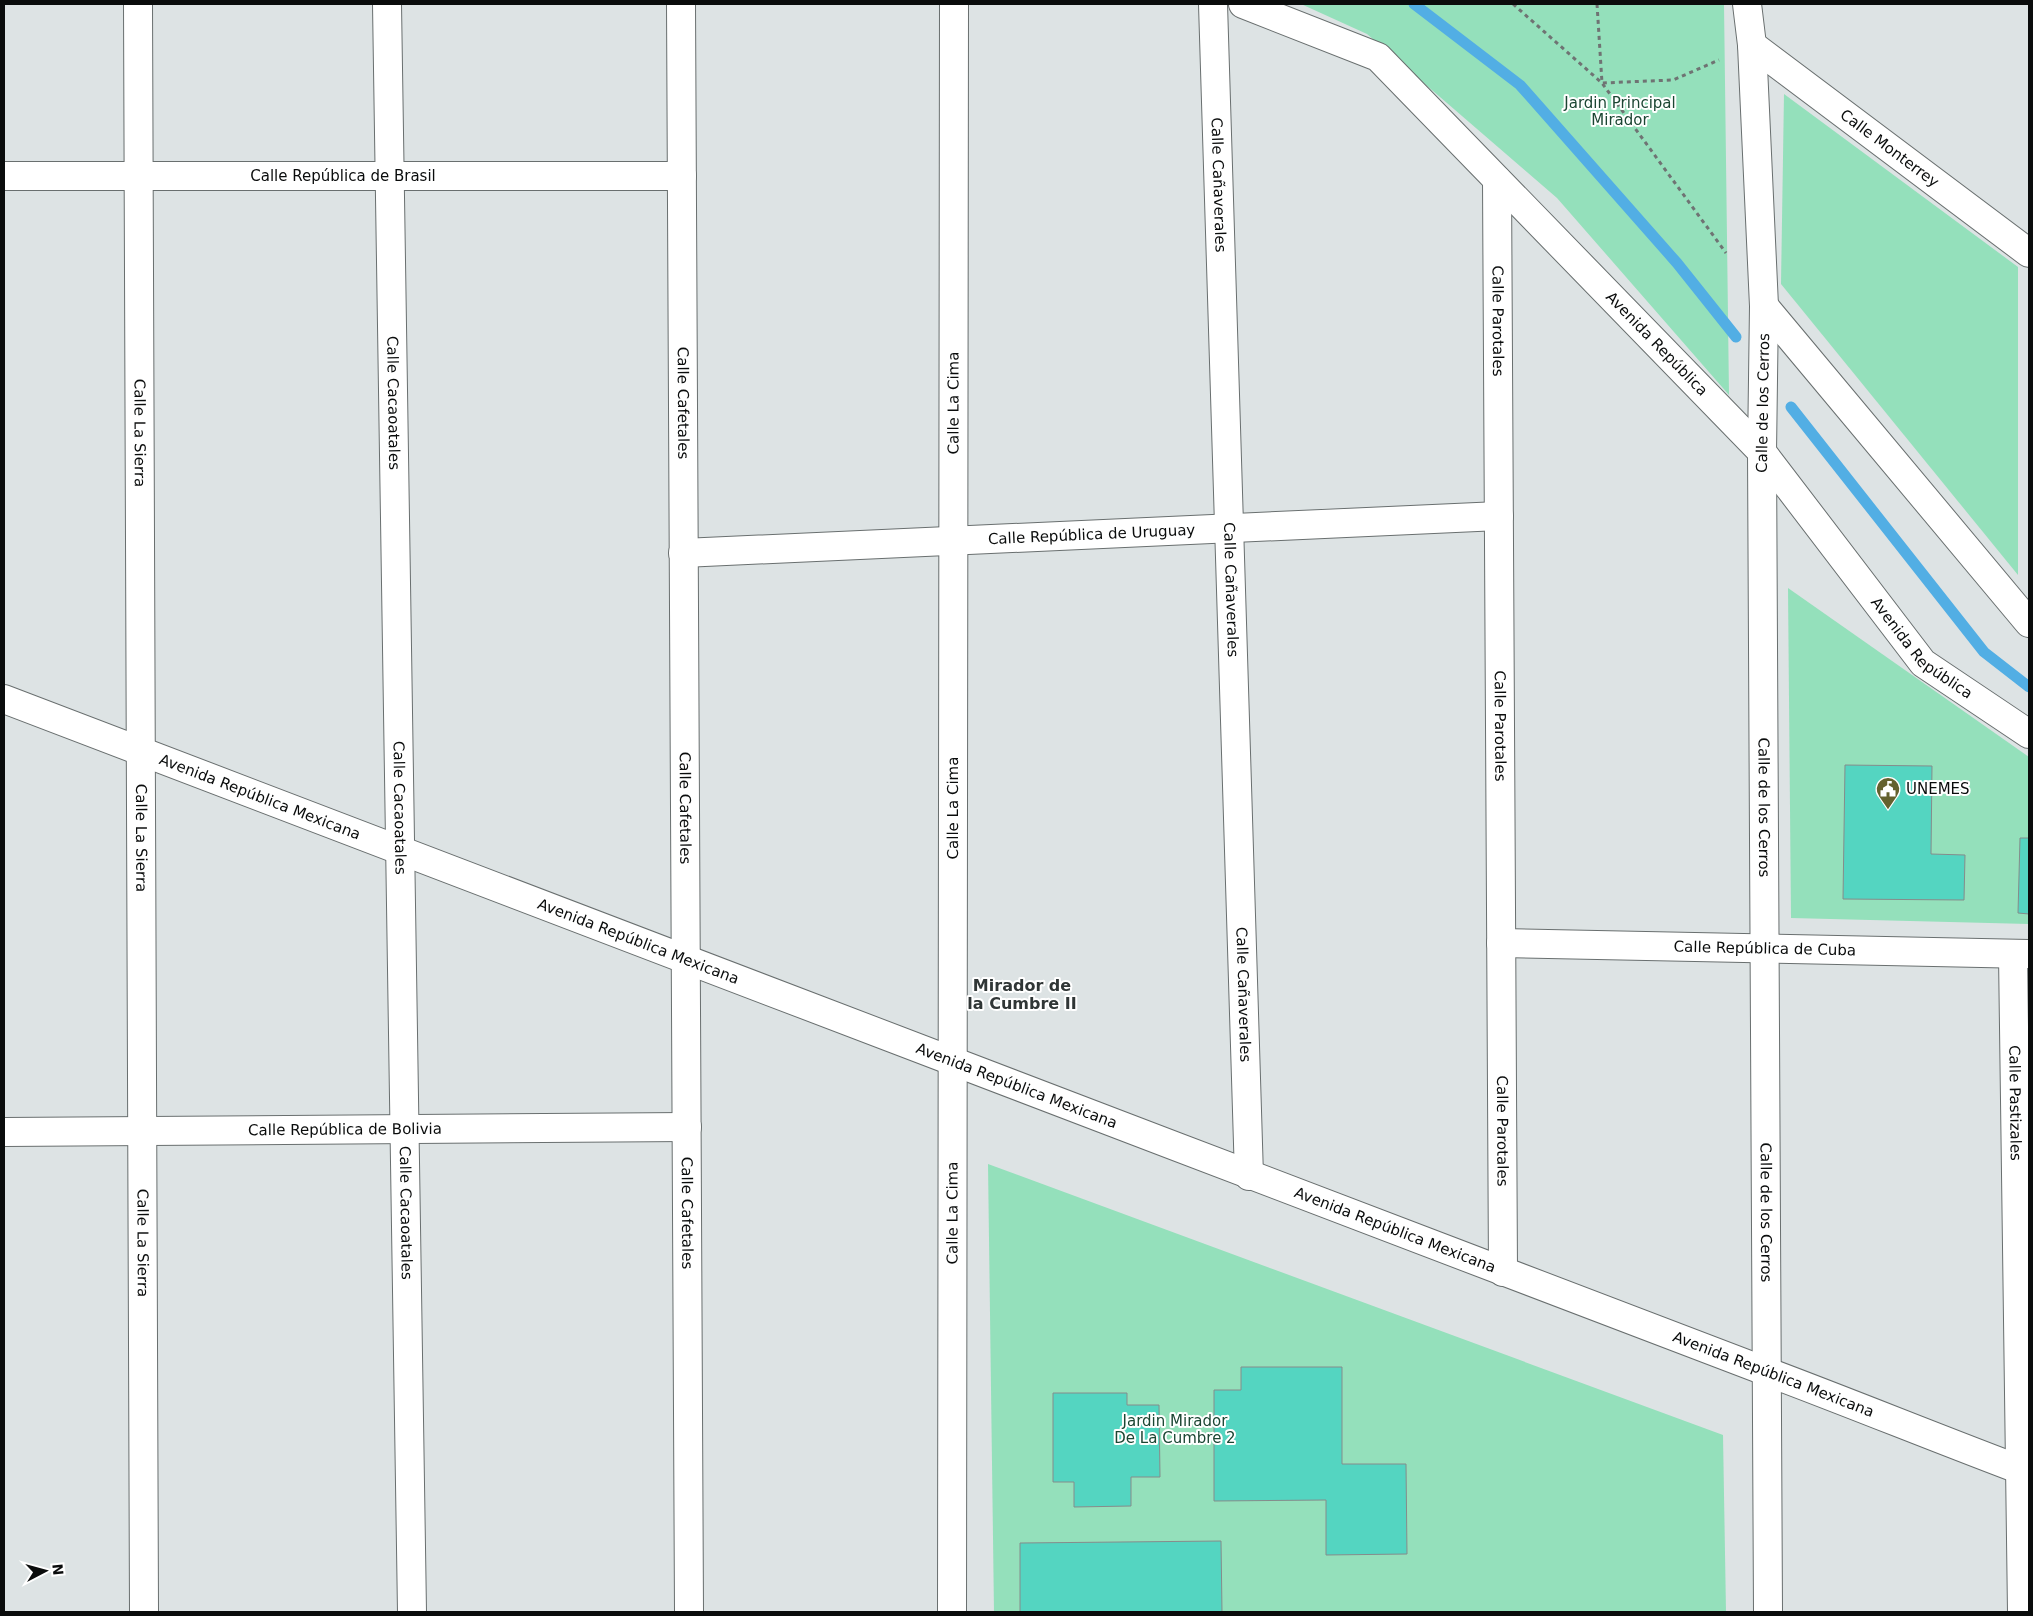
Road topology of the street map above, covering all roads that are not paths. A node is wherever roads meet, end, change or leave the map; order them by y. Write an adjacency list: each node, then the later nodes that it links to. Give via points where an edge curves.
1 (138, 4): 10 (street, Calle La Sierra)
2 (387, 4): 11 (street, Calle Cacaoatales)
3 (680, 4): 12 (street, Calle Cafetales)
4 (954, 4): 19 (street, Calle La Cima)
5 (1213, 4): 18 (street, Calle Cañaverales)
6 (1243, 4): 13 (street, Avenida República, via 1378,57)
7 (1747, 4): 8 (street, Calle de los Cerros)
8 (1752, 45): 14 (street, Calle Monterrey); 15 (street, Calle de los Cerros)
9 (4, 176): 10 (street, Calle República de Brasil)
10 (139, 176): 11 (street, Calle República de Brasil); 24 (street, Calle La Sierra)
11 (390, 176): 12 (street, Calle República de Brasil); 25 (street, Calle Cacaoatales)
12 (682, 176): 20 (street, Calle Cafetales)
13 (1497, 180): 16 (street, Avenida República); 17 (street, Calle Parotales)
14 (2029, 253)
15 (1764, 306): 16 (street, Calle de los Cerros); 21 (street)
16 (1762, 452): 23 (street, Avenida República, via 1923,663); 27 (street, Calle de los Cerros)
17 (1499, 516): 18 (street, Calle República de Uruguay); 26 (street, Calle Parotales)
18 (1229, 528): 19 (street, Calle República de Uruguay); 35 (street, Calle Cañaverales)
19 (953, 541): 20 (street, Calle República de Uruguay); 30 (street, Calle La Cima)
20 (683, 553): 29 (street, Calle Cafetales)
21 (2029, 623)
22 (4, 699): 24 (street, Avenida República Mexicana)
23 (2029, 734)
24 (141, 752): 25 (street, Avenida República Mexicana); 33 (street, Calle La Sierra)
25 (400, 850): 29 (street, Avenida República Mexicana); 32 (street, Calle Cacaoatales)
26 (1501, 943): 27 (street, Calle República de Cuba); 36 (street, Calle Parotales)
27 (1765, 949): 28 (street, Calle República de Cuba); 37 (street, Calle de los Cerros)
28 (2021, 954): 38 (street, Calle Pastizales)
29 (686, 959): 30 (street, Avenida República Mexicana); 31 (street, Calle Cafetales)
30 (952, 1060): 35 (street, Avenida República Mexicana); 42 (street, Calle La Cima)
31 (687, 1126): 32 (street, Calle República de Bolivia); 41 (street, Calle Cafetales)
32 (404, 1129): 33 (street, Calle República de Bolivia); 40 (street, Calle Cacaoatales)
33 (142, 1131): 34 (street, Calle República de Bolivia); 39 (street, Calle La Sierra)
34 (4, 1132)
35 (1249, 1176): 36 (street, Avenida República Mexicana)
36 (1503, 1272): 37 (street, Avenida República Mexicana)
37 (1767, 1372): 38 (street, Avenida República Mexicana); 43 (street, Calle de los Cerros)
38 (2025, 1472): 44 (street, Calle Pastizales)
39 (144, 1612)
40 (412, 1612)
41 (689, 1612)
42 (952, 1612)
43 (1768, 1612)
44 (2022, 1612)

